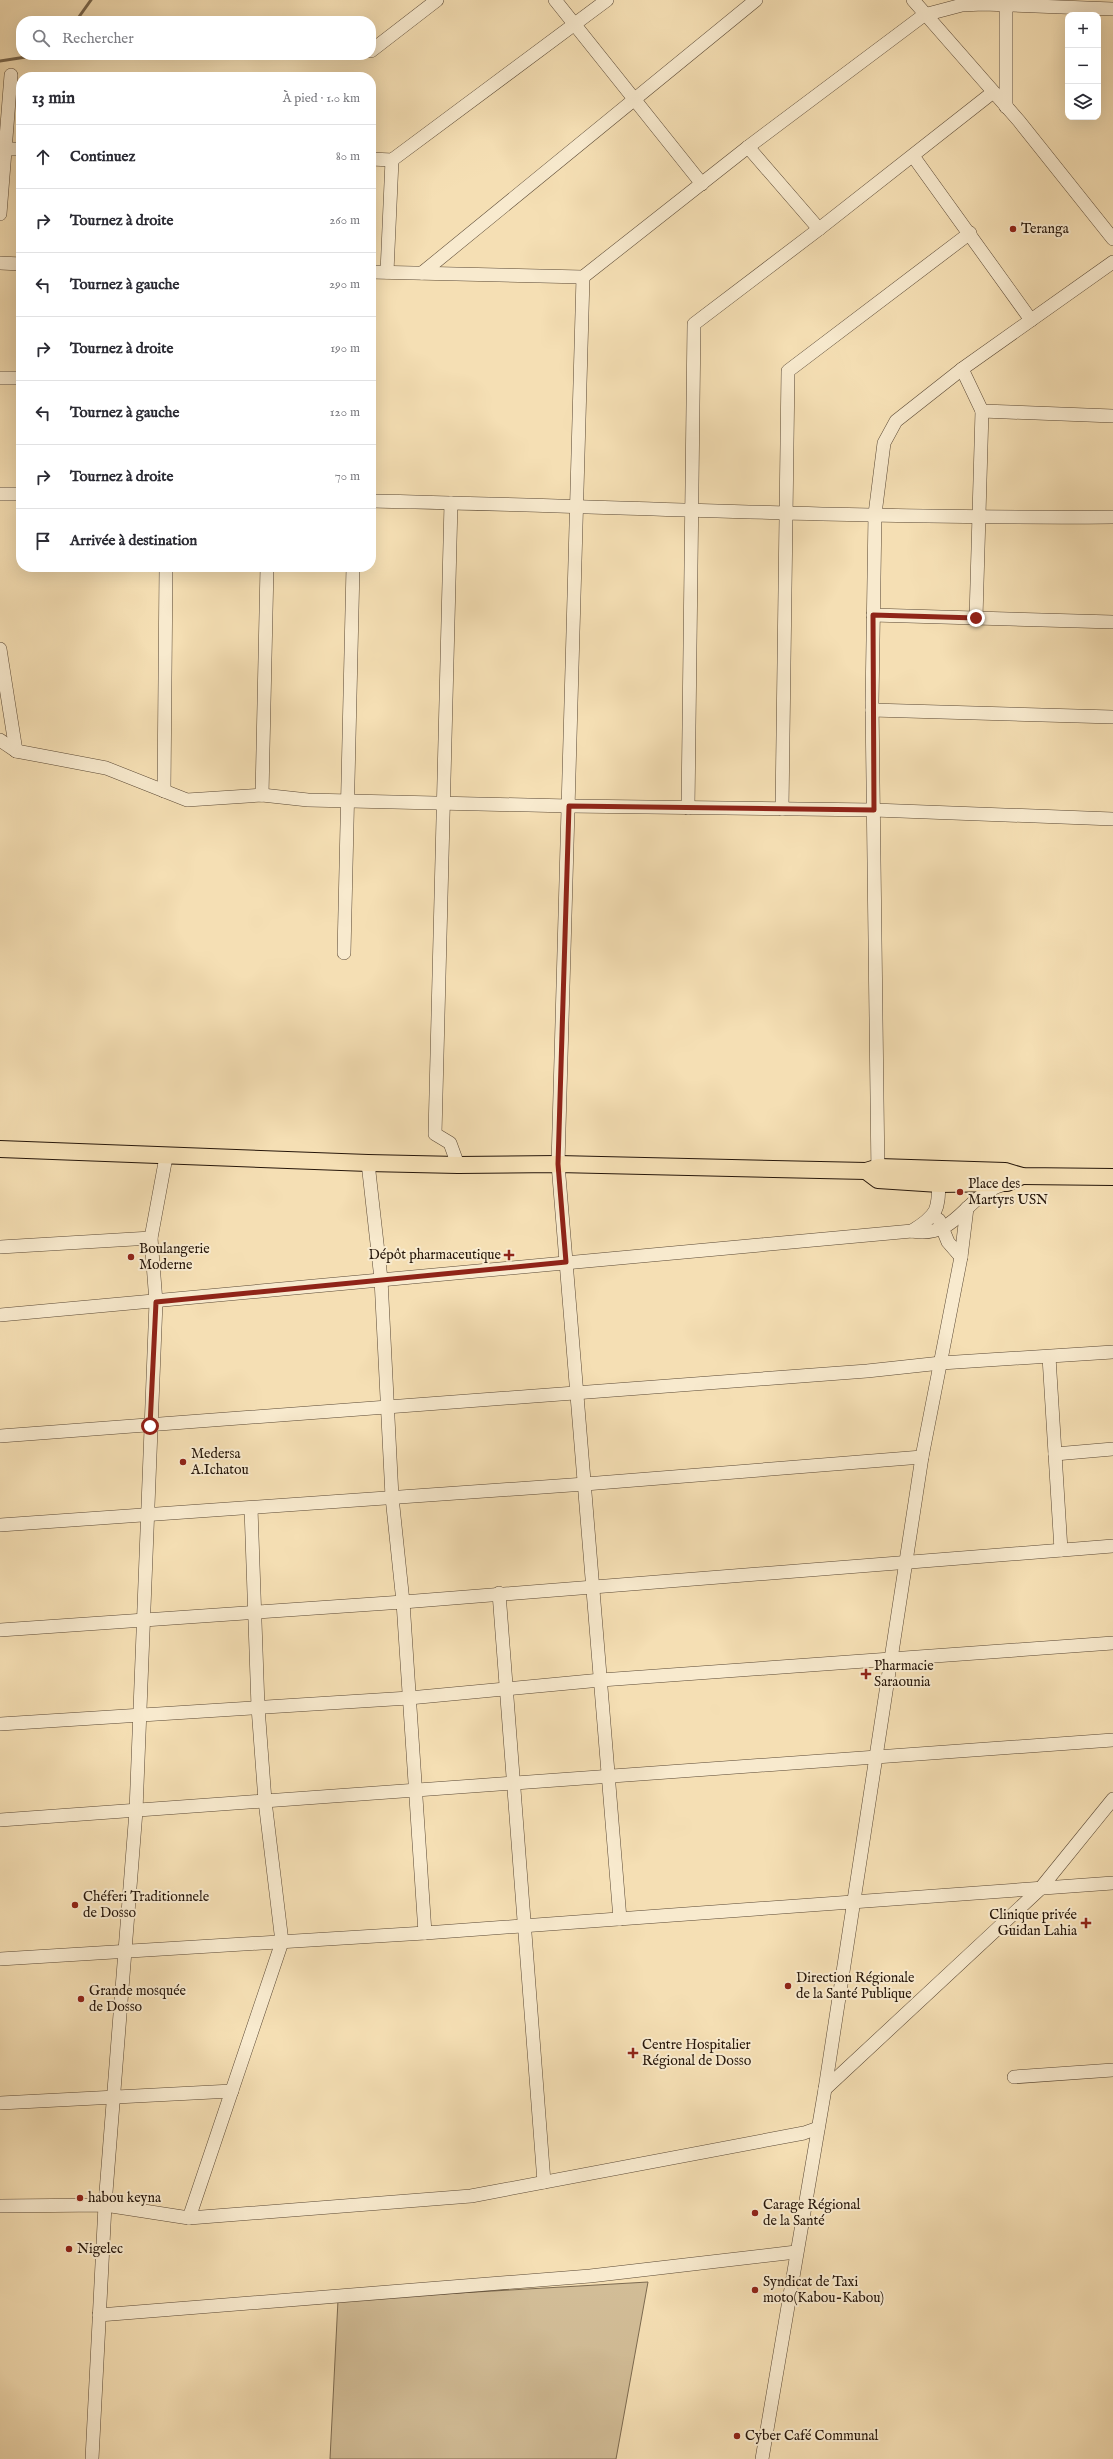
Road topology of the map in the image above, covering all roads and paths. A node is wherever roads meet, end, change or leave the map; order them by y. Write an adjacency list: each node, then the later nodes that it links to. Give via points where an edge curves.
1 (437, 0): 10 (street)
2 (555, 0): 9 (street)
3 (607, 0): 9 (street)
4 (756, 0): 13 (street)
5 (913, 0): 8 (street)
6 (1006, 3): 7 (street); 8 (street, via 962,5); 14 (street)
7 (1113, 9)
8 (924, 15): 12 (street); 15 (street)
9 (575, 25): 13 (street); 20 (street)
10 (376, 46)
11 (11, 75): 16 (street)
12 (992, 93): 14 (street); 18 (street)
13 (634, 98): 21 (street); 31 (street)
14 (1006, 108): 25 (street)
15 (748, 147): 21 (street); 23 (street)
16 (4, 148): 17 (street); 22 (street)
17 (16, 149)
18 (913, 156): 23 (street); 24 (street)
19 (376, 159): 20 (street)
20 (392, 160): 30 (street)
21 (702, 184): 32 (street)
22 (0, 214)
23 (819, 229): 44 (street, via 694,324)
24 (970, 233): 33 (street); 45 (street, via 788,371)
25 (1113, 239)
26 (1113, 262): 33 (street)
27 (0, 263): 28 (street)
28 (16, 264)
29 (376, 272): 30 (street)
30 (387, 272): 31 (street)
31 (422, 273): 32 (street)
32 (583, 277): 43 (street)
33 (1031, 320): 34 (street)
34 (962, 368): 37 (street); 46 (street, via 896,422 884,444)
35 (0, 378): 36 (street)
36 (16, 378)
37 (982, 411): 38 (street); 48 (street)
38 (1113, 416)
39 (0, 494): 40 (street)
40 (16, 494)
41 (376, 501): 42 (street)
42 (451, 503): 43 (street); 63 (street)
43 (578, 505): 44 (street); 64 (street)
44 (690, 508): 45 (street); 65 (street)
45 (786, 512): 46 (street); 66 (street)
46 (875, 514): 48 (street); 52 (street)
47 (1113, 517): 48 (street)
48 (979, 518): 53 (street)
49 (166, 572): 60 (street)
50 (267, 572): 61 (street)
51 (353, 572): 62 (street)
52 (873, 615): 53 (street); 56 (street)
53 (976, 618): 54 (street)
54 (1113, 622)
55 (0, 649): 59 (street)
56 (872, 710): 57 (street); 67 (street)
57 (1113, 717)
58 (0, 740): 59 (street)
59 (16, 751): 60 (street, via 106,768)
60 (164, 791): 61 (street, via 187,800)
61 (262, 795): 62 (street)
62 (348, 801): 63 (street); 69 (street)
63 (442, 803): 64 (street); 74 (street, via 435,1134 450,1143)
64 (569, 806): 65 (street); 73 (street)
65 (688, 808): 66 (street)
66 (782, 809): 67 (street)
67 (874, 810): 68 (street); 75 (street)
68 (1113, 819)
69 (344, 953)
70 (0, 1149): 71 (main road)
71 (166, 1157): 72 (main road); 85 (street)
72 (368, 1163): 74 (main road); 89 (street)
73 (558, 1164): 74 (main road); 75 (main road); 88 (street)
74 (458, 1165)
75 (874, 1173): 76 (main road)
76 (939, 1176): 78 (main road); 82 (street)
77 (1022, 1176): 78 (main road, via 1005,1171); 79 (main road); 80 (main road)
78 (973, 1177): 80 (main road); 81 (street)
79 (1113, 1177)
80 (1007, 1183): 81 (street, via 982,1194)
81 (967, 1209): 84 (street); 87 (street)
82 (936, 1211): 83 (street, via 932,1218); 84 (street)
83 (912, 1231): 84 (street); 88 (street)
84 (939, 1233): 87 (street)
85 (151, 1238): 86 (street); 90 (street)
86 (0, 1247)
87 (961, 1257): 94 (street)
88 (566, 1262): 89 (street); 95 (street)
89 (381, 1279): 90 (street); 96 (street)
90 (156, 1302): 91 (street); 97 (street)
91 (0, 1315)
92 (1113, 1352): 93 (street)
93 (1049, 1357): 94 (street); 100 (street)
94 (941, 1363): 95 (street); 101 (street)
95 (577, 1393): 96 (street); 102 (street)
96 (388, 1407): 97 (street); 103 (street)
97 (150, 1426): 98 (street); 105 (street)
98 (0, 1436)
99 (1113, 1449): 100 (street)
100 (1055, 1454): 108 (street)
101 (922, 1457): 102 (street); 109 (street)
102 (585, 1484): 103 (street); 110 (street)
103 (392, 1497): 104 (street); 112 (street)
104 (251, 1508): 105 (street); 113 (street)
105 (148, 1516): 106 (street); 114 (street)
106 (0, 1525)
107 (1113, 1546): 108 (street)
108 (1061, 1550): 109 (street)
109 (906, 1562): 110 (street); 117 (street)
110 (593, 1586): 111 (street); 118 (street)
111 (499, 1594): 112 (street); 119 (street)
112 (403, 1602): 113 (street); 120 (street)
113 (256, 1612): 114 (street); 121 (street)
114 (144, 1621): 115 (street); 122 (street)
115 (0, 1630)
116 (1113, 1643): 117 (street)
117 (891, 1658): 118 (street); 125 (street)
118 (601, 1680): 119 (street); 126 (street)
119 (506, 1688): 120 (street); 127 (street)
120 (409, 1698): 121 (street); 128 (street)
121 (258, 1706): 122 (street); 130 (street)
122 (140, 1715): 123 (street); 131 (street)
123 (0, 1724)
124 (1113, 1740): 125 (street)
125 (877, 1757): 126 (street); 135 (street)
126 (608, 1776): 127 (street); 136 (street)
127 (513, 1783): 128 (street); 137 (street)
128 (416, 1791): 130 (street); 138 (street)
129 (1113, 1799): 134 (street)
130 (265, 1801): 131 (street); 139 (street)
131 (136, 1810): 132 (street); 140 (street)
132 (0, 1820)
133 (1113, 1883): 134 (street)
134 (1040, 1889): 135 (street); 144 (street)
135 (852, 1902): 136 (street); 144 (street)
136 (620, 1919): 137 (street)
137 (524, 1925): 138 (street); 149 (street)
138 (425, 1933): 139 (street)
139 (282, 1942): 140 (street); 145 (street)
140 (125, 1953): 141 (street); 146 (street)
141 (0, 1959)
142 (1113, 2070): 143 (street)
143 (1014, 2077)
144 (825, 2089): 148 (street)
145 (232, 2091): 146 (street); 152 (street)
146 (114, 2096): 147 (street); 151 (street)
147 (0, 2103)
148 (818, 2128): 149 (street, via 804,2133); 153 (street)
149 (544, 2182): 152 (street, via 471,2196)
150 (0, 2205): 151 (street)
151 (105, 2205): 152 (street); 154 (street)
152 (189, 2218)
153 (796, 2252): 154 (street, via 590,2276); 156 (street)
154 (100, 2315): 155 (street)
155 (92, 2459)
156 (762, 2459)

